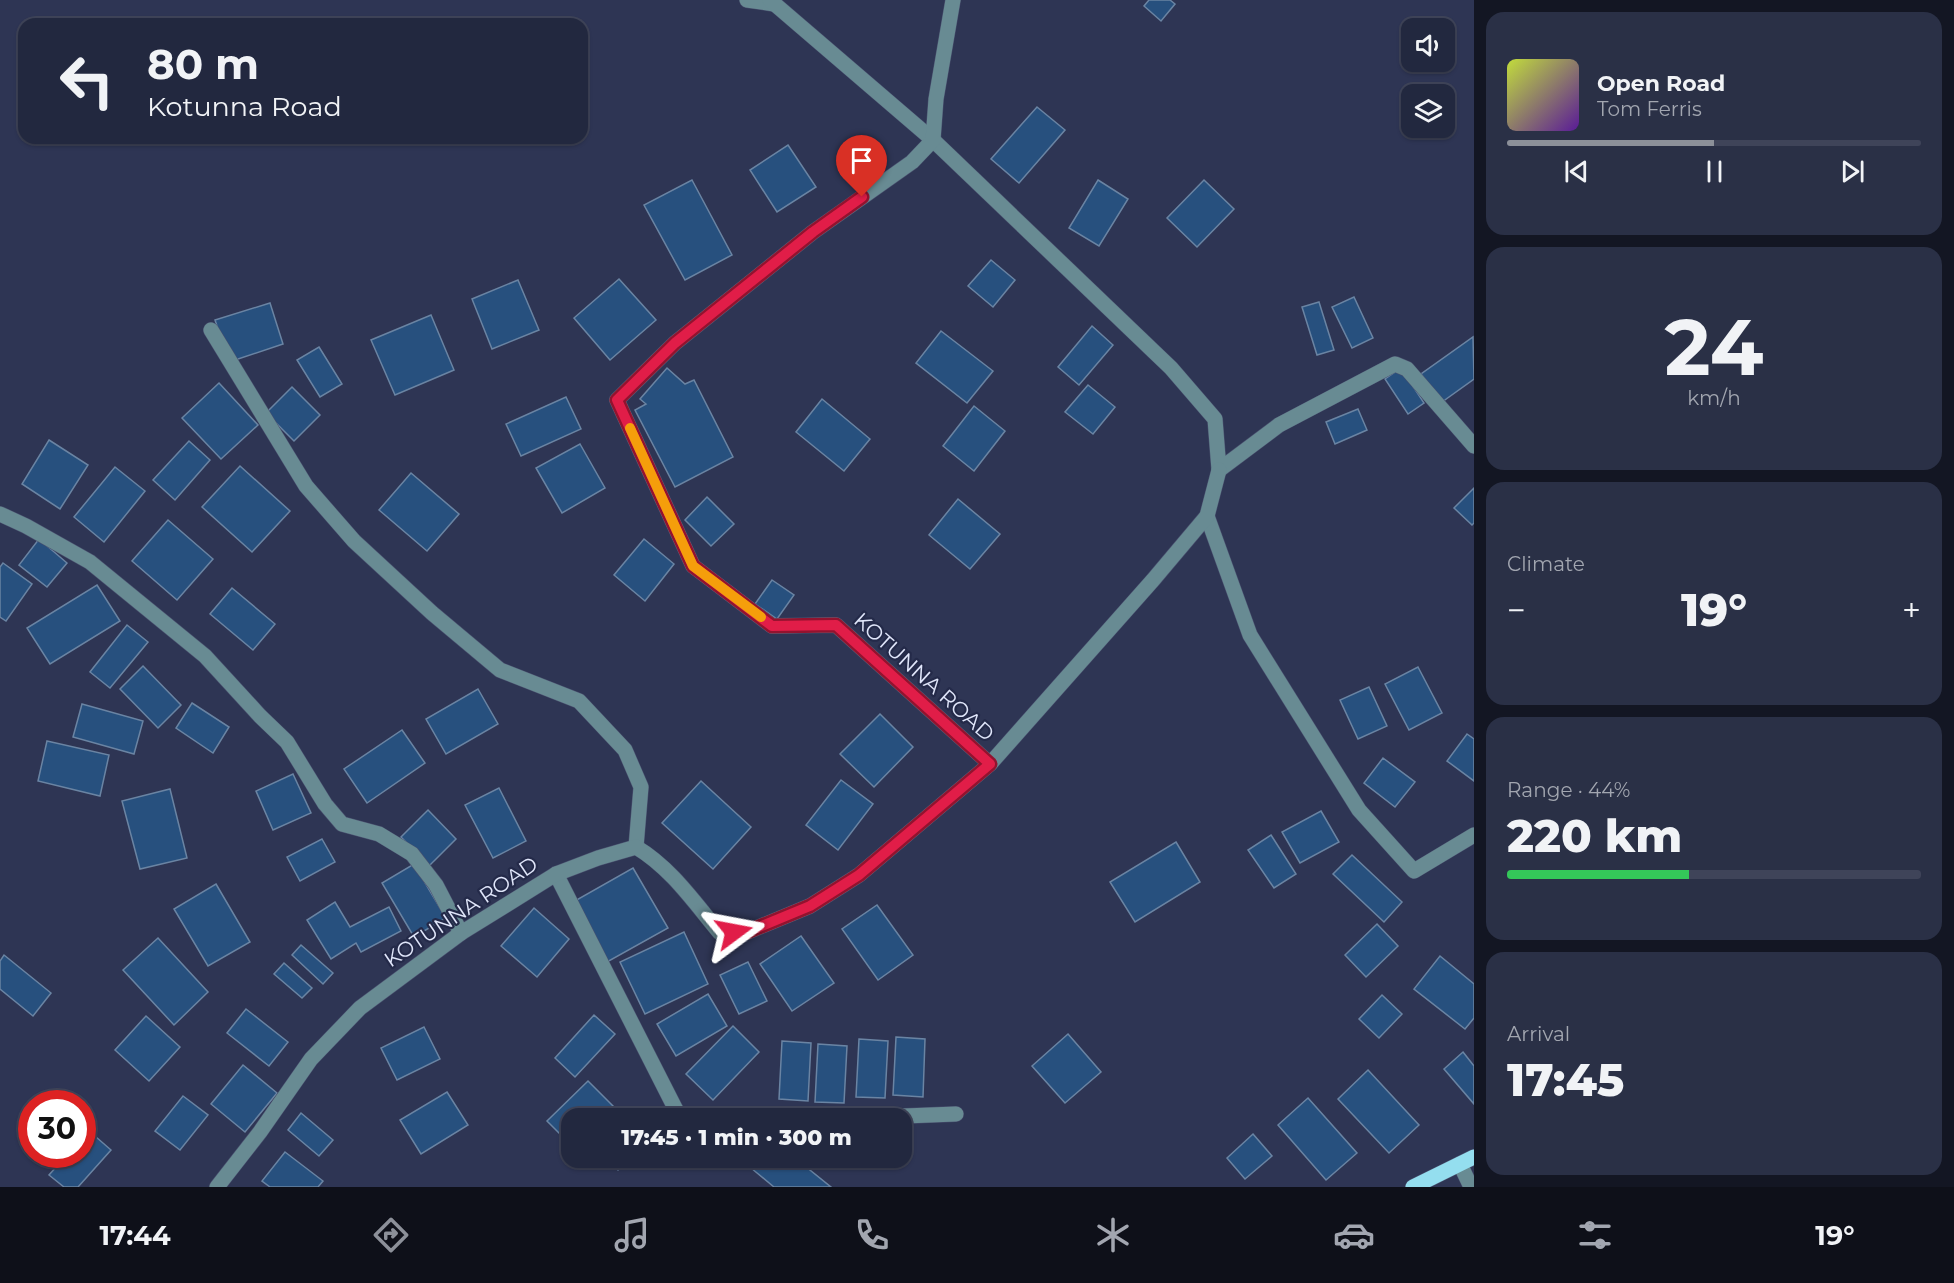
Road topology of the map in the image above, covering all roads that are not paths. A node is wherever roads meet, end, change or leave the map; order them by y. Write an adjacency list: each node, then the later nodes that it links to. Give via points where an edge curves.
1 (747, 0): 3 (street)
2 (953, 0): 4 (street)
3 (772, 2): 4 (street)
4 (933, 140): 7 (street, via 1171,368 1215,419); 10 (street, KOTUNNA ROAD, via 912,162 813,232 675,343 617,400 693,566 772,626 836,625)
5 (211, 330): 12 (street, via 306,486 354,541 500,670 579,701 625,750 641,787)
6 (1474, 446): 7 (street, via 1407,369 1395,364 1279,425)
7 (1219, 470): 9 (street)
8 (0, 514): 14 (street, via 90,562 205,656 287,742 342,824 379,834 412,854 436,885)
9 (1208, 516): 10 (street); 11 (street, via 1250,635 1359,810 1414,871)
10 (990, 764): 12 (street, KOTUNNA ROAD, via 859,875 810,906 747,932 720,933 689,893 654,858)
11 (1474, 836)
12 (636, 847): 13 (street, KOTUNNA ROAD)
13 (556, 874): 14 (street, KOTUNNA ROAD); 15 (street)
14 (461, 933): 19 (street, KOTUNNA ROAD, via 360,1008 311,1059)
15 (675, 1108)
16 (956, 1114): 17 (street)
17 (912, 1116)
18 (1467, 1160): 20 (main road); 21 (street)
19 (217, 1187)
20 (1413, 1187)
21 (1471, 1187)

